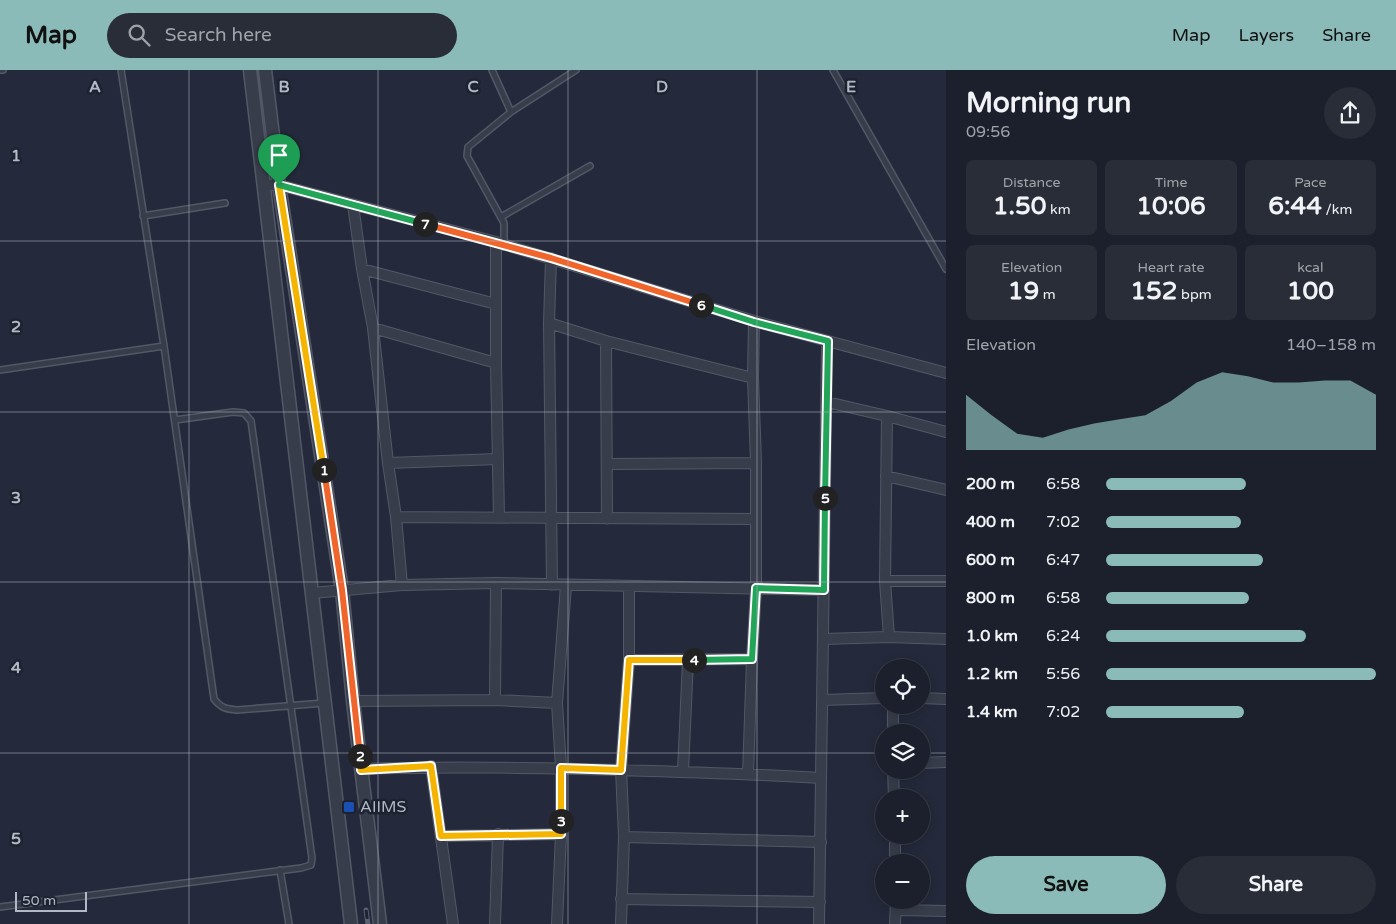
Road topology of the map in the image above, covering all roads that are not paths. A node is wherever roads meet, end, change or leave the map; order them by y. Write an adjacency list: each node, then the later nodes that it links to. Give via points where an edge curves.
1 (121, 70): 13 (lane)
2 (250, 70): 9 (street)
3 (264, 70): 10 (street)
4 (492, 70): 7 (lane)
5 (576, 70): 7 (lane)
6 (833, 70): 18 (lane)
7 (511, 112): 14 (lane, via 468,147 466,153)
8 (590, 166): 14 (lane)
9 (264, 185): 10 (street); 55 (street)
10 (279, 185): 12 (street); 53 (street)
11 (225, 203): 13 (lane)
12 (353, 205): 15 (street); 17 (street)
13 (143, 216): 25 (lane)
14 (501, 218): 15 (lane, via 504,227)
15 (500, 244): 16 (street); 19 (street)
16 (551, 258): 20 (street); 21 (street)
17 (362, 269): 19 (street); 22 (street)
18 (946, 269)
19 (496, 304): 26 (street)
20 (754, 322): 24 (street); 29 (street)
21 (549, 323): 23 (street); 42 (street)
22 (372, 328): 26 (street); 35 (street)
23 (606, 341): 29 (street); 37 (street)
24 (828, 341): 28 (street); 30 (street)
25 (164, 346): 27 (lane); 32 (lane)
26 (496, 363): 34 (street)
27 (0, 370)
28 (946, 373)
29 (753, 378): 36 (street)
30 (827, 402): 31 (street); 54 (street)
31 (887, 416): 33 (street); 38 (street)
32 (175, 420): 70 (lane, via 214,699 226,709 237,710); 70 (lane, via 233,412 244,413 250,421)
33 (946, 432)
34 (498, 459): 35 (street); 41 (street)
35 (388, 463): 40 (street)
36 (756, 463): 37 (street); 44 (street)
37 (607, 464): 43 (street)
38 (886, 476): 39 (street); 45 (street)
39 (946, 490)
40 (396, 517): 41 (street); 48 (street)
41 (499, 517): 42 (street)
42 (552, 518): 43 (street); 49 (street)
43 (607, 519): 44 (street)
44 (755, 519): 52 (street)
45 (885, 581): 46 (street); 56 (street)
46 (946, 581)
47 (496, 583): 48 (street); 49 (street); 65 (street)
48 (402, 584): 53 (street)
49 (552, 585): 50 (street)
50 (566, 586): 51 (street); 69 (street)
51 (629, 587): 52 (street); 60 (street)
52 (756, 588): 54 (street); 59 (street)
53 (342, 590): 55 (street); 67 (street)
54 (824, 590): 57 (street)
55 (312, 593): 68 (street)
56 (889, 637): 57 (street); 58 (street)
57 (823, 639): 66 (street)
58 (946, 639)
59 (752, 659): 61 (street); 78 (street)
60 (629, 660): 61 (street); 76 (street)
61 (688, 660): 77 (street)
62 (875, 698): 66 (street)
63 (930, 698): 64 (street)
64 (946, 699)
65 (495, 700): 67 (street); 69 (street)
66 (822, 700): 79 (street)
67 (353, 701): 75 (street)
68 (325, 703): 70 (lane); 93 (street)
69 (557, 703): 74 (street)
70 (291, 705): 85 (lane, via 312,858 311,865)
71 (946, 762): 72 (street)
72 (930, 763)
73 (431, 766): 74 (street); 75 (street); 82 (street)
74 (561, 768): 76 (street); 81 (street)
75 (361, 770): 94 (street)
76 (621, 770): 77 (street); 83 (street)
77 (683, 771): 78 (street)
78 (748, 774): 79 (street)
79 (821, 778): 84 (street)
80 (498, 834): 81 (street); 82 (street); 96 (street)
81 (561, 834): 97 (street)
82 (441, 836): 95 (street)
83 (624, 837): 84 (street); 86 (street)
84 (821, 842): 87 (street)
85 (280, 870): 88 (lane); 92 (lane)
86 (622, 899): 87 (street); 98 (street)
87 (820, 902): 99 (street)
88 (0, 907)
89 (896, 909): 100 (street)
90 (929, 909): 91 (street)
91 (946, 911)
92 (289, 924)
93 (351, 924)
94 (380, 924)
95 (453, 924)
96 (495, 924)
97 (557, 924)
98 (621, 924)
99 (819, 924)
100 (895, 924)

